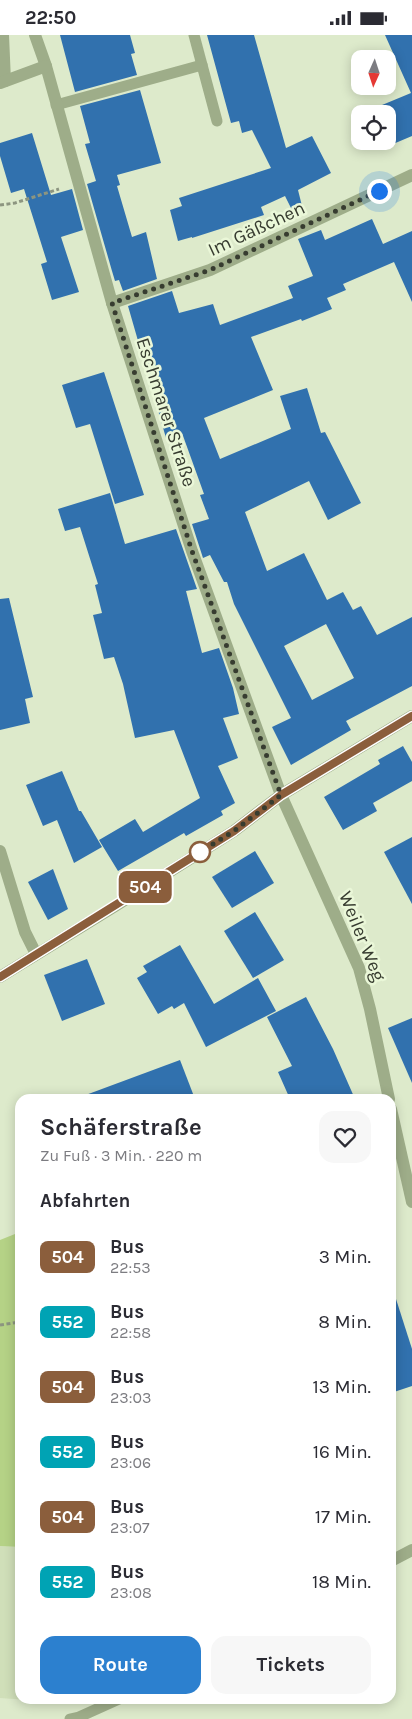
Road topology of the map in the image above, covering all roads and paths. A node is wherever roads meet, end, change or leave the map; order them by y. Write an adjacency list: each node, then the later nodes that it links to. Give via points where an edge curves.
1 (2, 35): 6 (street)
2 (35, 35): 5 (street, Eschmarer Straße)
3 (194, 35): 4 (lane)
4 (202, 65): 7 (lane); 8 (lane)
5 (46, 66): 6 (street); 7 (street, Eschmarer Straße)
6 (3, 82)
7 (56, 105): 10 (street, Eschmarer Straße)
8 (217, 121)
9 (412, 175): 12 (street, Im Gäßchen, via 210,270)
10 (79, 183): 11 (path); 12 (street, Eschmarer Straße)
11 (0, 205)
12 (112, 303): 14 (street, Eschmarer Straße, via 192,551)
13 (412, 717): 14 (street)
14 (281, 795): 16 (street, via 234,831); 18 (street, Weiler Weg, via 359,968)
15 (0, 851): 16 (street, via 25,932)
16 (36, 954): 17 (street)
17 (0, 977)
18 (388, 1094)
19 (396, 1131): 20 (street)
20 (412, 1202)
21 (15, 1323): 22 (path)
22 (0, 1325)
23 (412, 1551): 24 (street)
24 (396, 1559)
25 (108, 1704): 26 (lane)
26 (70, 1719)

